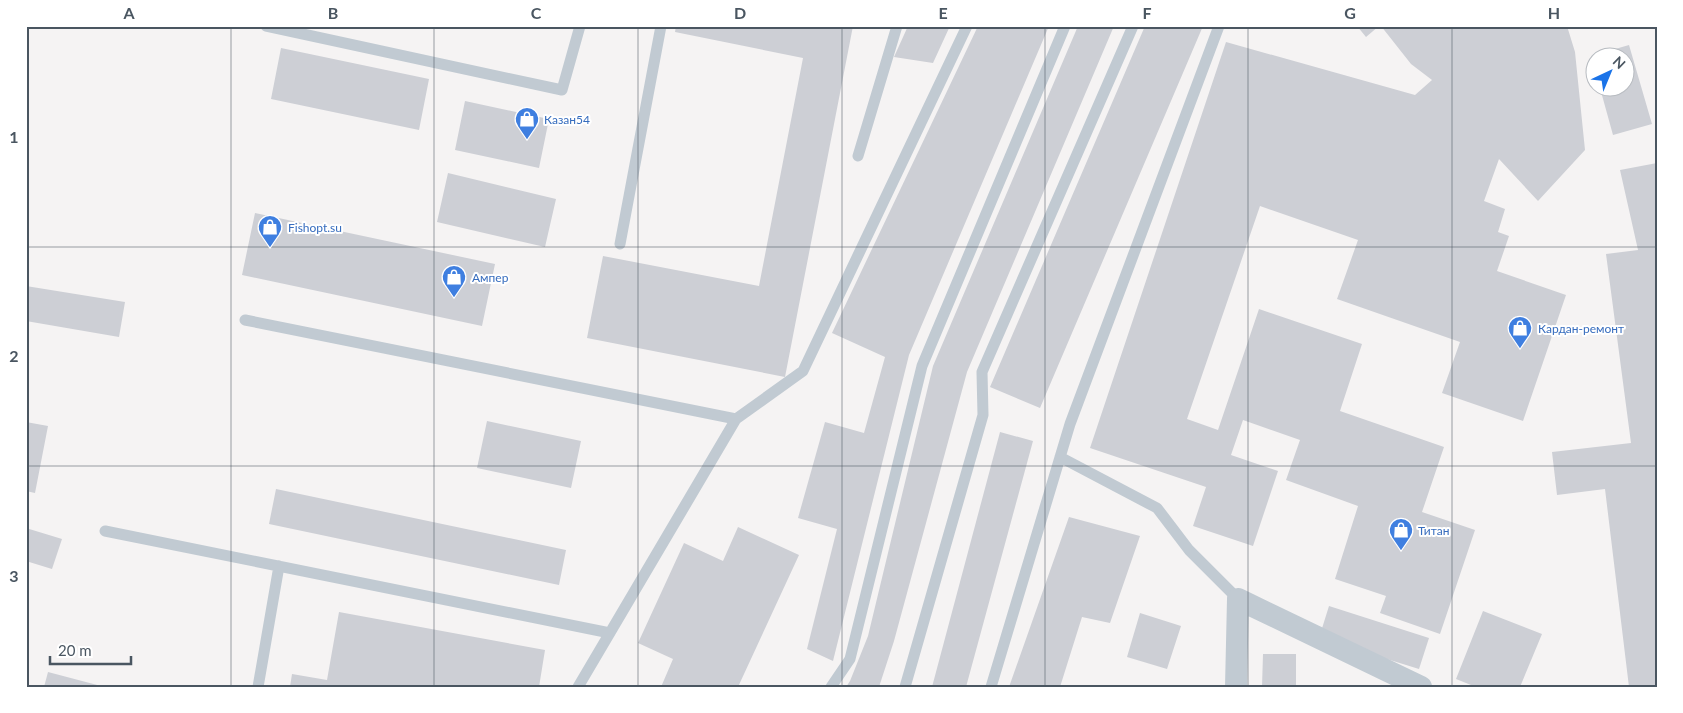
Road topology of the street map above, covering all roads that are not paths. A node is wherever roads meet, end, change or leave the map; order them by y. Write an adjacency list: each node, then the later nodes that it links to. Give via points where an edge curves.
1 (266, 26): 2 (lane, via 562,90)
2 (580, 26)
3 (661, 26): 10 (lane)
4 (897, 26): 9 (lane)
5 (967, 26): 12 (lane, via 804,371)
6 (1065, 26): 20 (lane, via 922,366 850,658)
7 (1133, 26): 21 (lane, via 982,372 983,415)
8 (1219, 26): 13 (lane)
9 (858, 156)
10 (620, 244)
11 (245, 320): 12 (lane)
12 (736, 419): 17 (lane)
13 (1060, 457): 16 (lane, via 1157,508 1189,550); 22 (lane)
14 (105, 531): 15 (lane)
15 (280, 566): 17 (lane); 18 (lane)
16 (1238, 599): 23 (street); 24 (street)
17 (610, 633): 19 (lane)
18 (258, 687)
19 (578, 687)
20 (831, 687)
21 (905, 687)
22 (991, 687)
23 (1236, 687)
24 (1421, 687)

